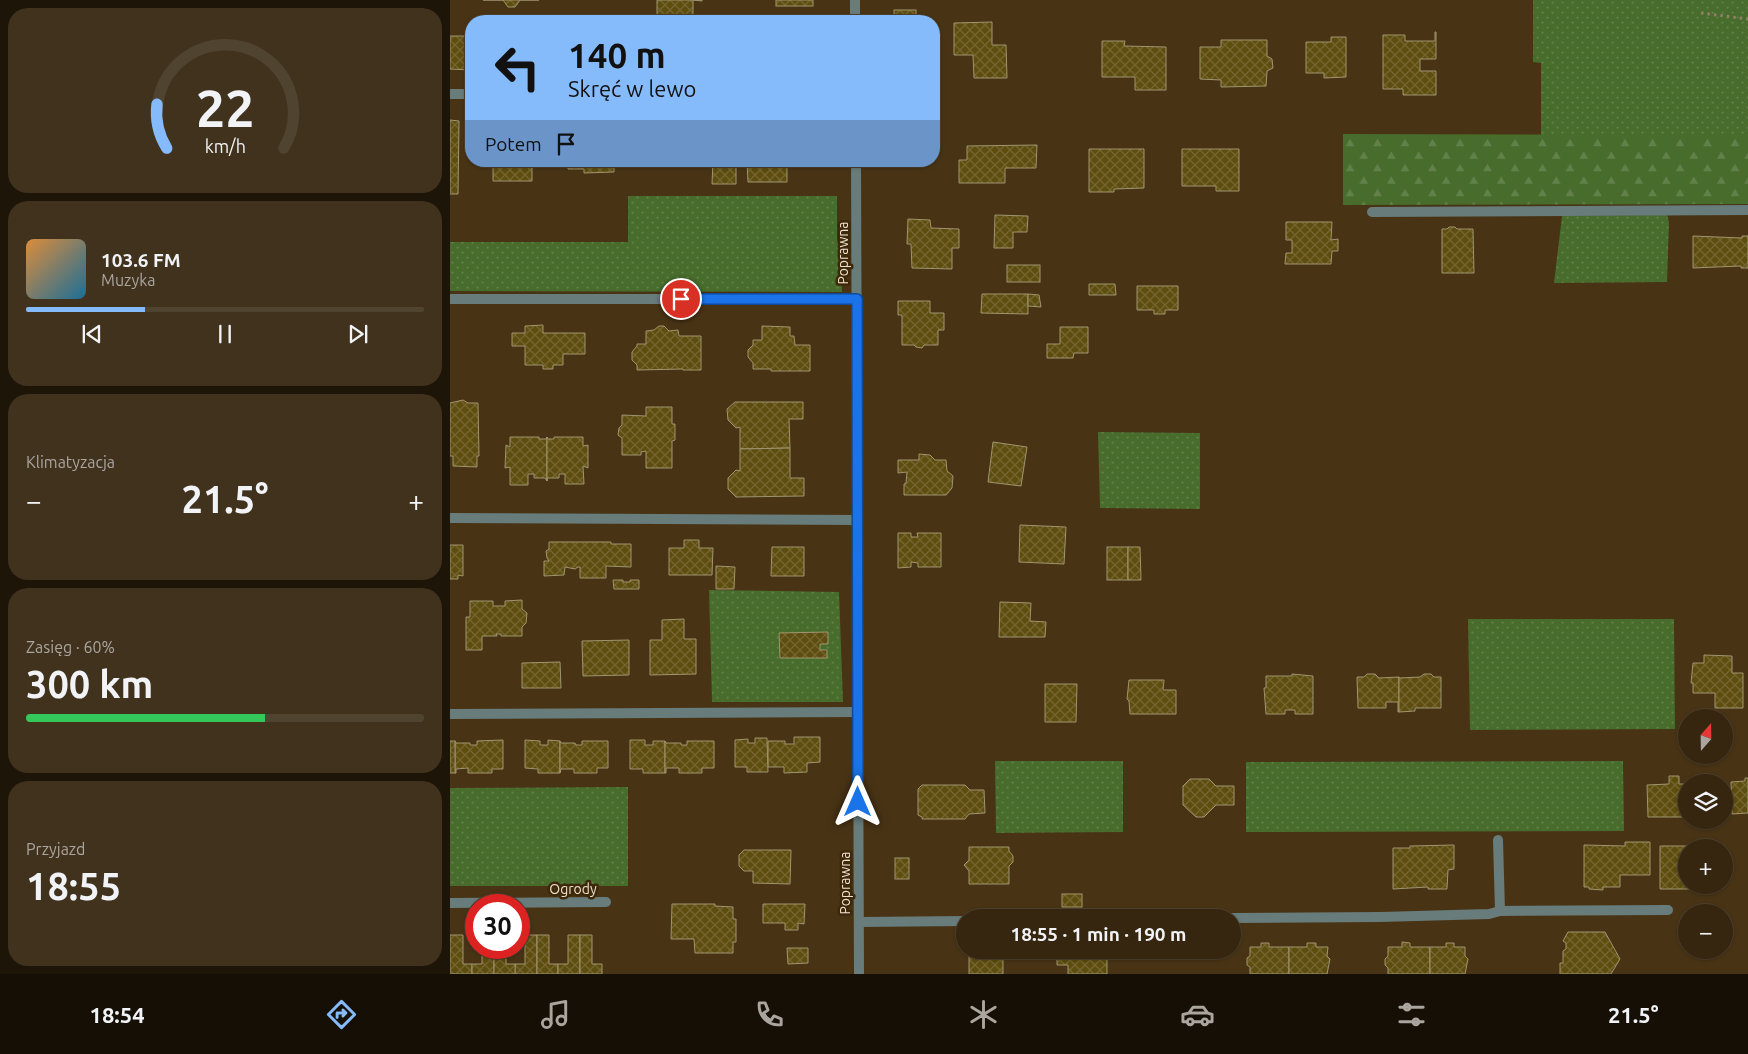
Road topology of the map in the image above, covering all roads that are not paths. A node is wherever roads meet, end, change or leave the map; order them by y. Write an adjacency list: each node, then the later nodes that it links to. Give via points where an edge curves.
1 (855, 0): 2 (street)
2 (855, 15)
3 (450, 94): 4 (street)
4 (465, 94)
5 (856, 167): 9 (street, Poprawna)
6 (1748, 210): 7 (street)
7 (1372, 212)
8 (450, 299): 9 (street)
9 (857, 299): 11 (street, Poprawna)
10 (450, 518): 11 (street)
11 (858, 520): 12 (street, Poprawna)
12 (858, 712): 13 (street); 21 (street, Poprawna)
13 (450, 714)
14 (1498, 840): 18 (street)
15 (606, 902): 16 (street, Ogrody)
16 (450, 903)
17 (1668, 910): 18 (street)
18 (1500, 911): 19 (street, via 1380,917)
19 (1241, 918)
20 (956, 921): 21 (street)
21 (859, 922): 22 (street, Poprawna)
22 (859, 974)

